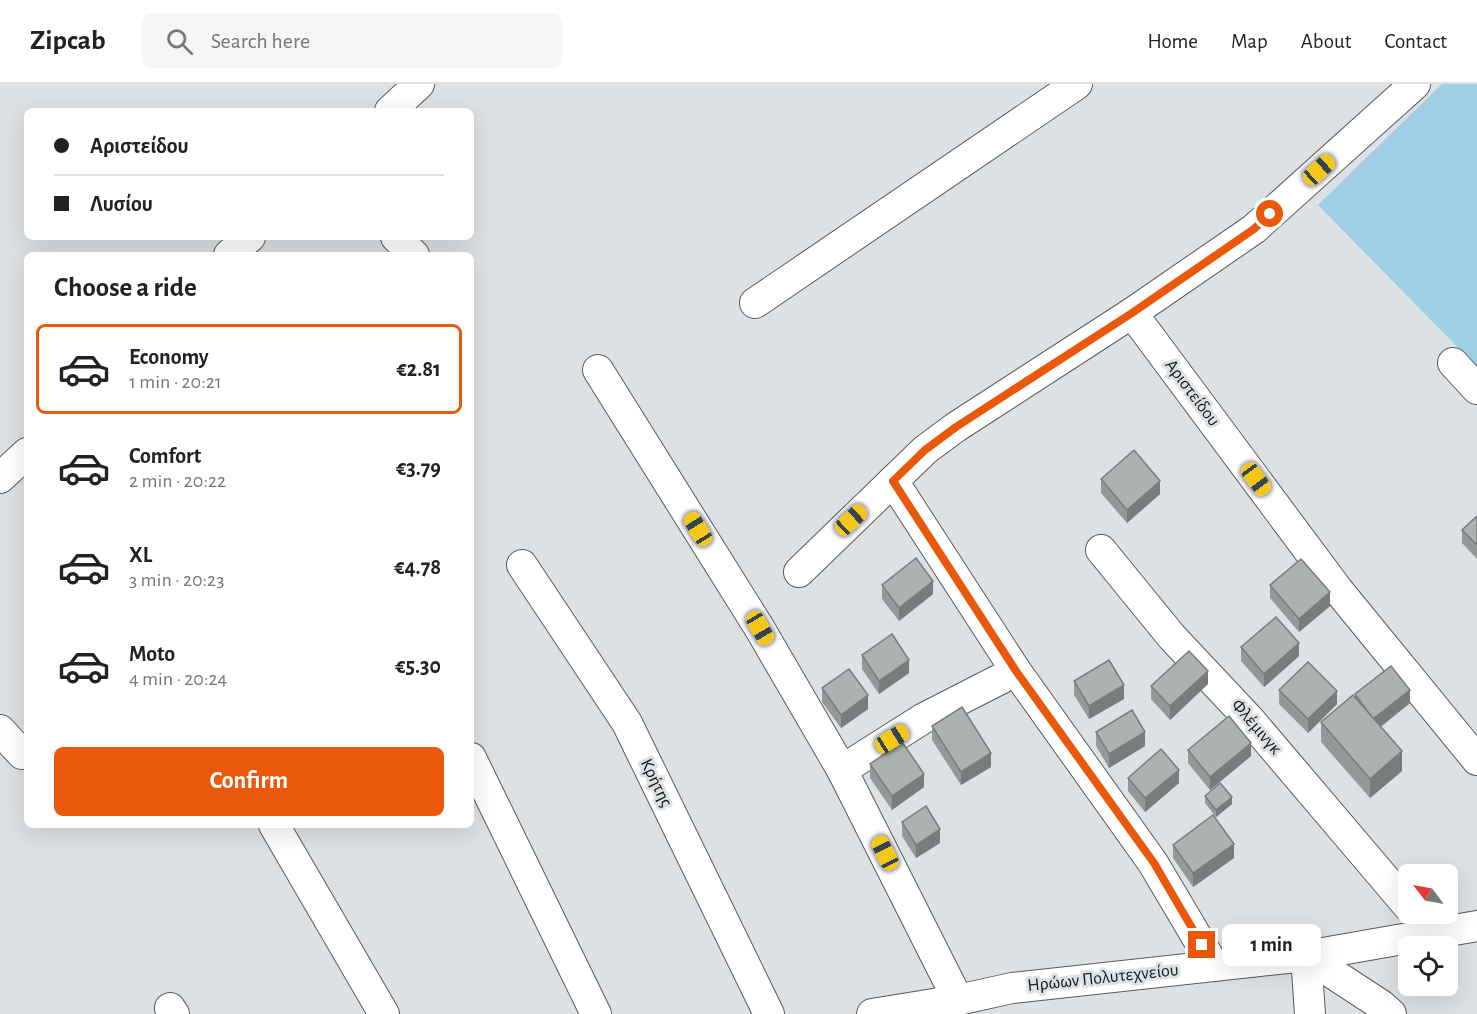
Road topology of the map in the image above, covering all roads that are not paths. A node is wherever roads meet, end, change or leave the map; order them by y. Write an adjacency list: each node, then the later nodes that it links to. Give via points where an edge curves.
1 (419, 84): 4 (street)
2 (1077, 84): 9 (street)
3 (1415, 84): 10 (street, via 1254,229)
4 (393, 108)
5 (246, 240): 7 (street)
6 (399, 240): 8 (street)
7 (232, 252)
8 (411, 252)
9 (755, 303)
10 (1132, 313): 16 (street, via 956,427); 23 (street, Αριστείδου, via 1338,590)
11 (1453, 363): 13 (street)
12 (598, 370): 25 (street, via 760,628)
13 (1477, 389)
14 (24, 456): 15 (street)
15 (0, 478)
16 (893, 481): 19 (street); 20 (street)
17 (1101, 550): 27 (street, Φλέμινγκ, via 1172,637 1250,720)
18 (522, 565): 35 (street, Κρήτης, via 627,723)
19 (798, 572)
20 (1016, 671): 25 (street, via 924,718); 31 (street, via 1154,863)
21 (0, 730): 22 (street)
22 (24, 754)
23 (1477, 760)
24 (474, 764): 34 (street)
25 (843, 770): 32 (street)
26 (276, 828): 33 (street)
27 (1398, 894)
28 (1424, 924): 29 (street, Ηρώων Πολυτεχνείου); 30 (street, Ηρώων Πολυτεχνείου)
29 (1477, 926)
30 (1306, 956): 31 (street, Ηρώων Πολυτεχνείου); 37 (street); 38 (street)
31 (1214, 966): 32 (street, Ηρώων Πολυτεχνείου, via 1012,988)
32 (958, 1000): 36 (street, Ηρώων Πολυτεχνείου)
33 (384, 1014)
34 (596, 1014)
35 (769, 1014)
36 (872, 1014)
37 (1310, 1014)
38 (1391, 1014)

